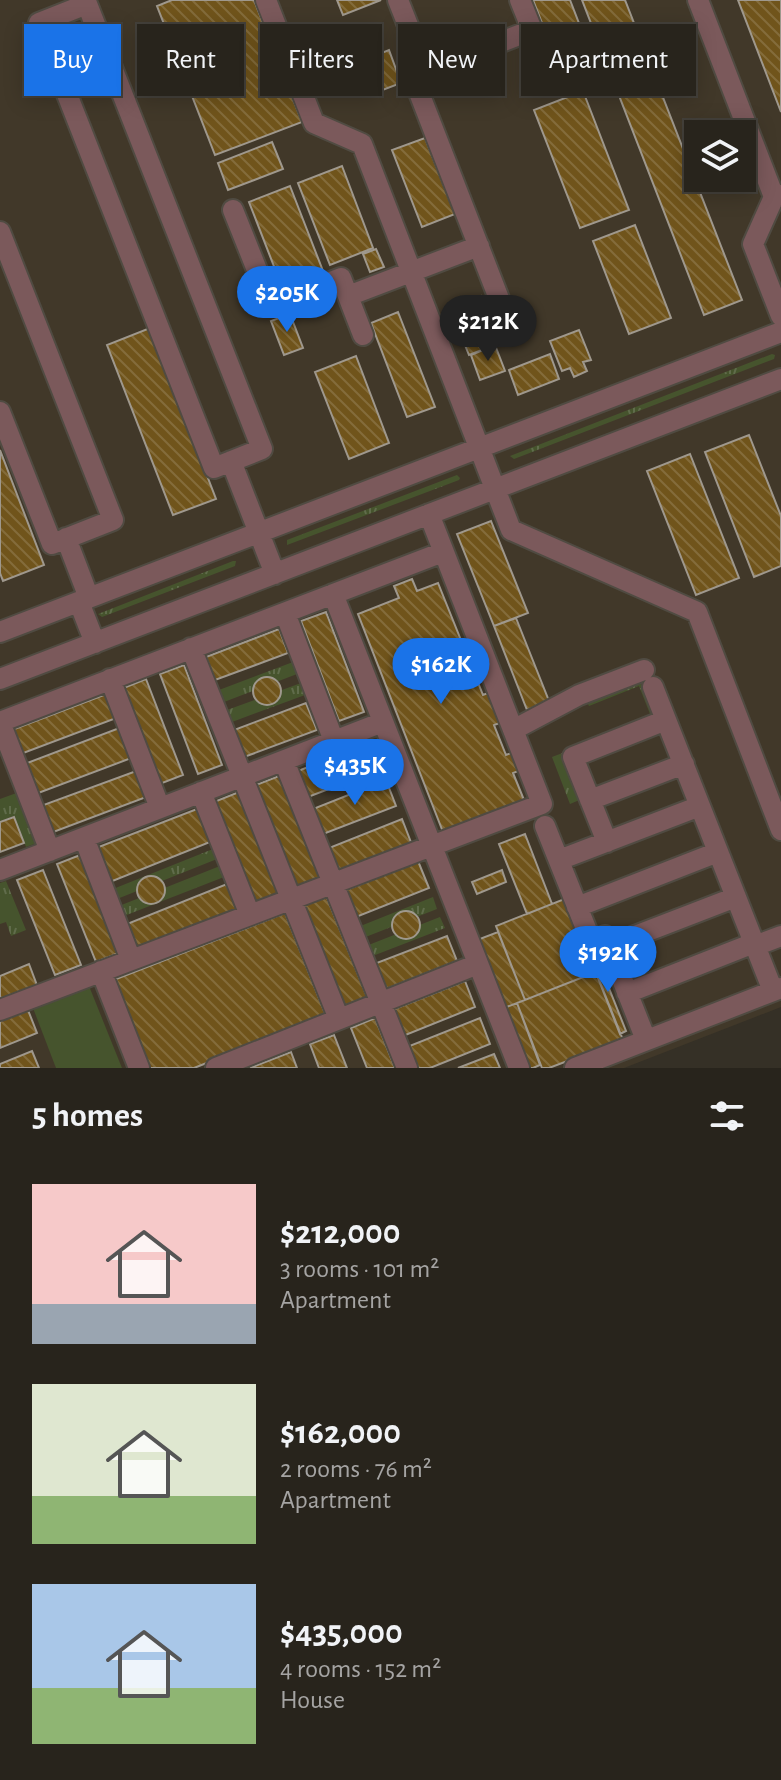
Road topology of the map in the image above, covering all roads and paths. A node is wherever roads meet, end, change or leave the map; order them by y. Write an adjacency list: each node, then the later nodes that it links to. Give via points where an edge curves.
1 (266, 0): 12 (lane, via 314,123 362,144)
2 (398, 0): 5 (lane)
3 (520, 0): 6 (lane, via 532,30)
4 (698, 0): 8 (lane)
5 (407, 24)
6 (505, 40)
7 (420, 96): 11 (lane)
8 (778, 196): 15 (lane, via 753,244)
9 (233, 210): 13 (lane, via 271,305 341,278)
10 (0, 232): 25 (lane, via 113,520)
11 (479, 246): 12 (lane); 14 (lane)
12 (411, 272): 13 (lane); 20 (lane)
13 (348, 296): 17 (lane)
14 (503, 309)
15 (781, 316)
16 (781, 332): 20 (lane)
17 (363, 335)
18 (781, 379): 22 (lane)
19 (0, 412): 25 (lane, via 52,544)
20 (480, 448): 22 (lane); 24 (lane)
21 (231, 461): 21 (lane, via 214,468 39,23 87,4 262,449); 24 (lane)
22 (495, 489): 23 (lane); 49 (lane, via 511,530 697,612)
23 (429, 514): 26 (lane); 27 (lane)
24 (259, 533): 27 (lane); 29 (lane)
25 (66, 538): 29 (lane)
26 (443, 552): 28 (lane); 39 (lane)
27 (275, 574): 32 (lane)
28 (333, 594): 30 (lane); 38 (lane)
29 (84, 600): 31 (lane); 32 (lane)
30 (285, 613): 33 (lane); 40 (lane)
31 (0, 632)
32 (95, 643): 34 (lane)
33 (191, 648): 35 (lane); 43 (lane)
34 (0, 679)
35 (110, 679): 37 (lane); 47 (lane)
36 (666, 720): 39 (lane, via 649,679 579,695); 42 (lane); 45 (lane, via 573,757)
37 (0, 722): 53 (lane)
38 (383, 722): 40 (lane); 52 (lane)
39 (513, 730): 52 (lane, via 542,804)
40 (334, 741): 41 (lane)
41 (284, 761): 43 (lane); 57 (lane)
42 (684, 764): 45 (lane); 46 (lane)
43 (241, 777): 44 (lane); 59 (lane)
44 (201, 792): 47 (lane); 61 (lane)
45 (590, 800): 51 (lane)
46 (700, 806): 51 (lane); 54 (lane)
47 (160, 808): 50 (lane)
48 (545, 826): 55 (lane)
49 (781, 830)
50 (84, 838): 53 (lane); 65 (lane)
51 (607, 842): 55 (lane)
52 (431, 846): 57 (lane); 66 (lane)
53 (50, 851): 56 (lane)
54 (718, 852): 58 (lane); 60 (lane)
55 (559, 860): 60 (lane)
56 (0, 870)
57 (333, 883): 59 (lane); 70 (lane)
58 (736, 897): 63 (lane); 64 (lane)
59 (291, 899): 61 (lane); 72 (lane)
60 (577, 907): 64 (lane, via 591,941 605,936)
61 (250, 915): 65 (lane)
62 (781, 936): 63 (lane)
63 (754, 944): 68 (lane); 69 (lane)
64 (609, 946): 69 (lane)
65 (131, 960): 67 (lane)
66 (478, 964): 70 (lane); 77 (lane)
67 (101, 971): 71 (lane); 74 (lane)
68 (777, 990): 73 (lane)
69 (627, 993): 73 (lane)
70 (380, 1003): 72 (lane); 76 (lane)
71 (0, 1010)
72 (339, 1019): 75 (lane)
73 (646, 1040): 78 (lane)
74 (139, 1068)
75 (216, 1068)
76 (407, 1068)
77 (519, 1068)
78 (575, 1068)

